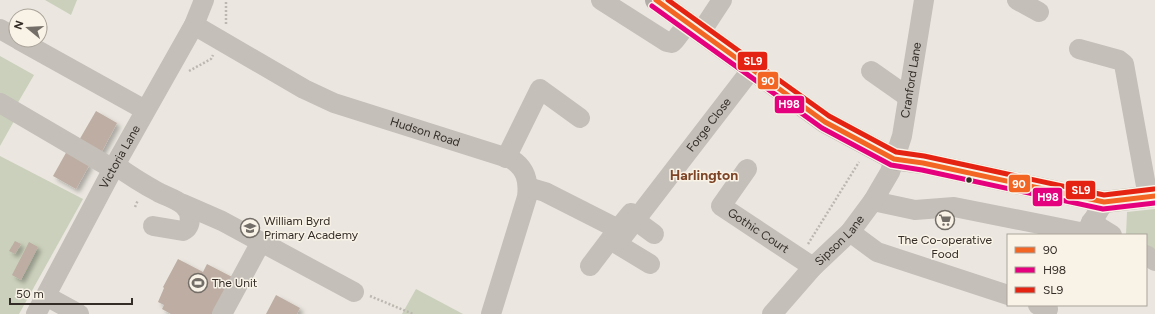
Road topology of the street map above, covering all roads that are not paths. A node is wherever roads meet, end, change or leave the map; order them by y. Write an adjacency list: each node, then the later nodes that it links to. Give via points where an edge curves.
1 (204, 0): 8 (street, Victoria Lane)
2 (601, 0): 9 (street, via 667,42 672,43)
3 (656, 0): 9 (main road)
4 (722, 0): 9 (street)
5 (924, 0): 14 (street, Cranford Lane, via 910,33)
6 (1017, 0): 7 (street)
7 (1039, 12)
8 (194, 25): 16 (street, Victoria Lane); 18 (street, Hudson Road, via 304,89 334,103)
9 (694, 27): 12 (main road)
10 (33, 48): 16 (street)
11 (1079, 49): 23 (street, via 1119,60 1124,64)
12 (751, 70): 19 (main road, via 825,122); 27 (street, Forge Close)
13 (871, 71): 14 (street)
14 (908, 97): 19 (street, Cranford Lane, via 902,136)
15 (0, 103): 20 (street)
16 (145, 110): 20 (street, Victoria Lane)
17 (580, 118): 18 (street, via 540,89)
18 (506, 158): 22 (street, Hudson Road, via 520,166 528,180)
19 (894, 159): 24 (street, Sipson Lane, via 890,172); 25 (main road)
20 (114, 167): 26 (street); 40 (street, Victoria Lane)
21 (747, 169): 35 (street, Gothic Court, via 721,206)
22 (528, 187): 29 (street, via 545,192); 44 (street)
23 (1151, 197): 25 (main road)
24 (873, 201): 30 (street, via 915,210 954,207); 31 (street, Sipson Lane)
25 (1104, 202): 30 (street)
26 (183, 204): 28 (street, via 190,217 186,230 175,231); 34 (street)
27 (637, 211): 29 (street); 32 (street); 36 (street, Forge Close, via 617,244)
28 (153, 226)
29 (618, 229): 37 (street)
30 (1087, 230): 33 (street)
31 (850, 232): 35 (street, Sipson Lane); 39 (street, via 877,252)
32 (654, 234)
33 (1107, 234)
34 (261, 242): 38 (street); 43 (street)
35 (806, 262): 45 (street, Sipson Lane)
36 (650, 264)
37 (590, 266)
38 (354, 292)
39 (1007, 295)
40 (46, 296): 41 (street, Victoria Lane); 42 (street)
41 (36, 314)
42 (78, 314)
43 (222, 314)
44 (491, 314)
45 (772, 314)

